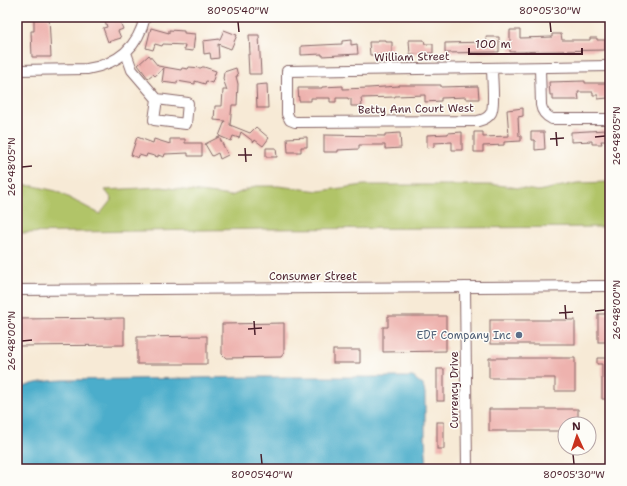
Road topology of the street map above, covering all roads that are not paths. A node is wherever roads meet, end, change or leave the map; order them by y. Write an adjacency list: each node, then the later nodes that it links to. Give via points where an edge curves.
1 (145, 17): 2 (street, via 139,36)
2 (126, 53): 6 (street, via 113,62 88,69); 7 (street, via 132,70)
3 (610, 66): 5 (street, William Street)
4 (492, 68): 5 (street, William Street); 9 (street, Betty Ann Court West, via 493,108 483,120); 9 (street, William Street, via 287,71 287,114 290,120)
5 (540, 68): 8 (street, via 541,105 547,117)
6 (17, 70)
7 (157, 99)
8 (610, 119)
9 (295, 122)
10 (610, 286): 11 (street, Consumer Street)
11 (465, 287): 12 (street, Consumer Street); 13 (street, Currency Drive)
12 (17, 290)
13 (467, 469)

